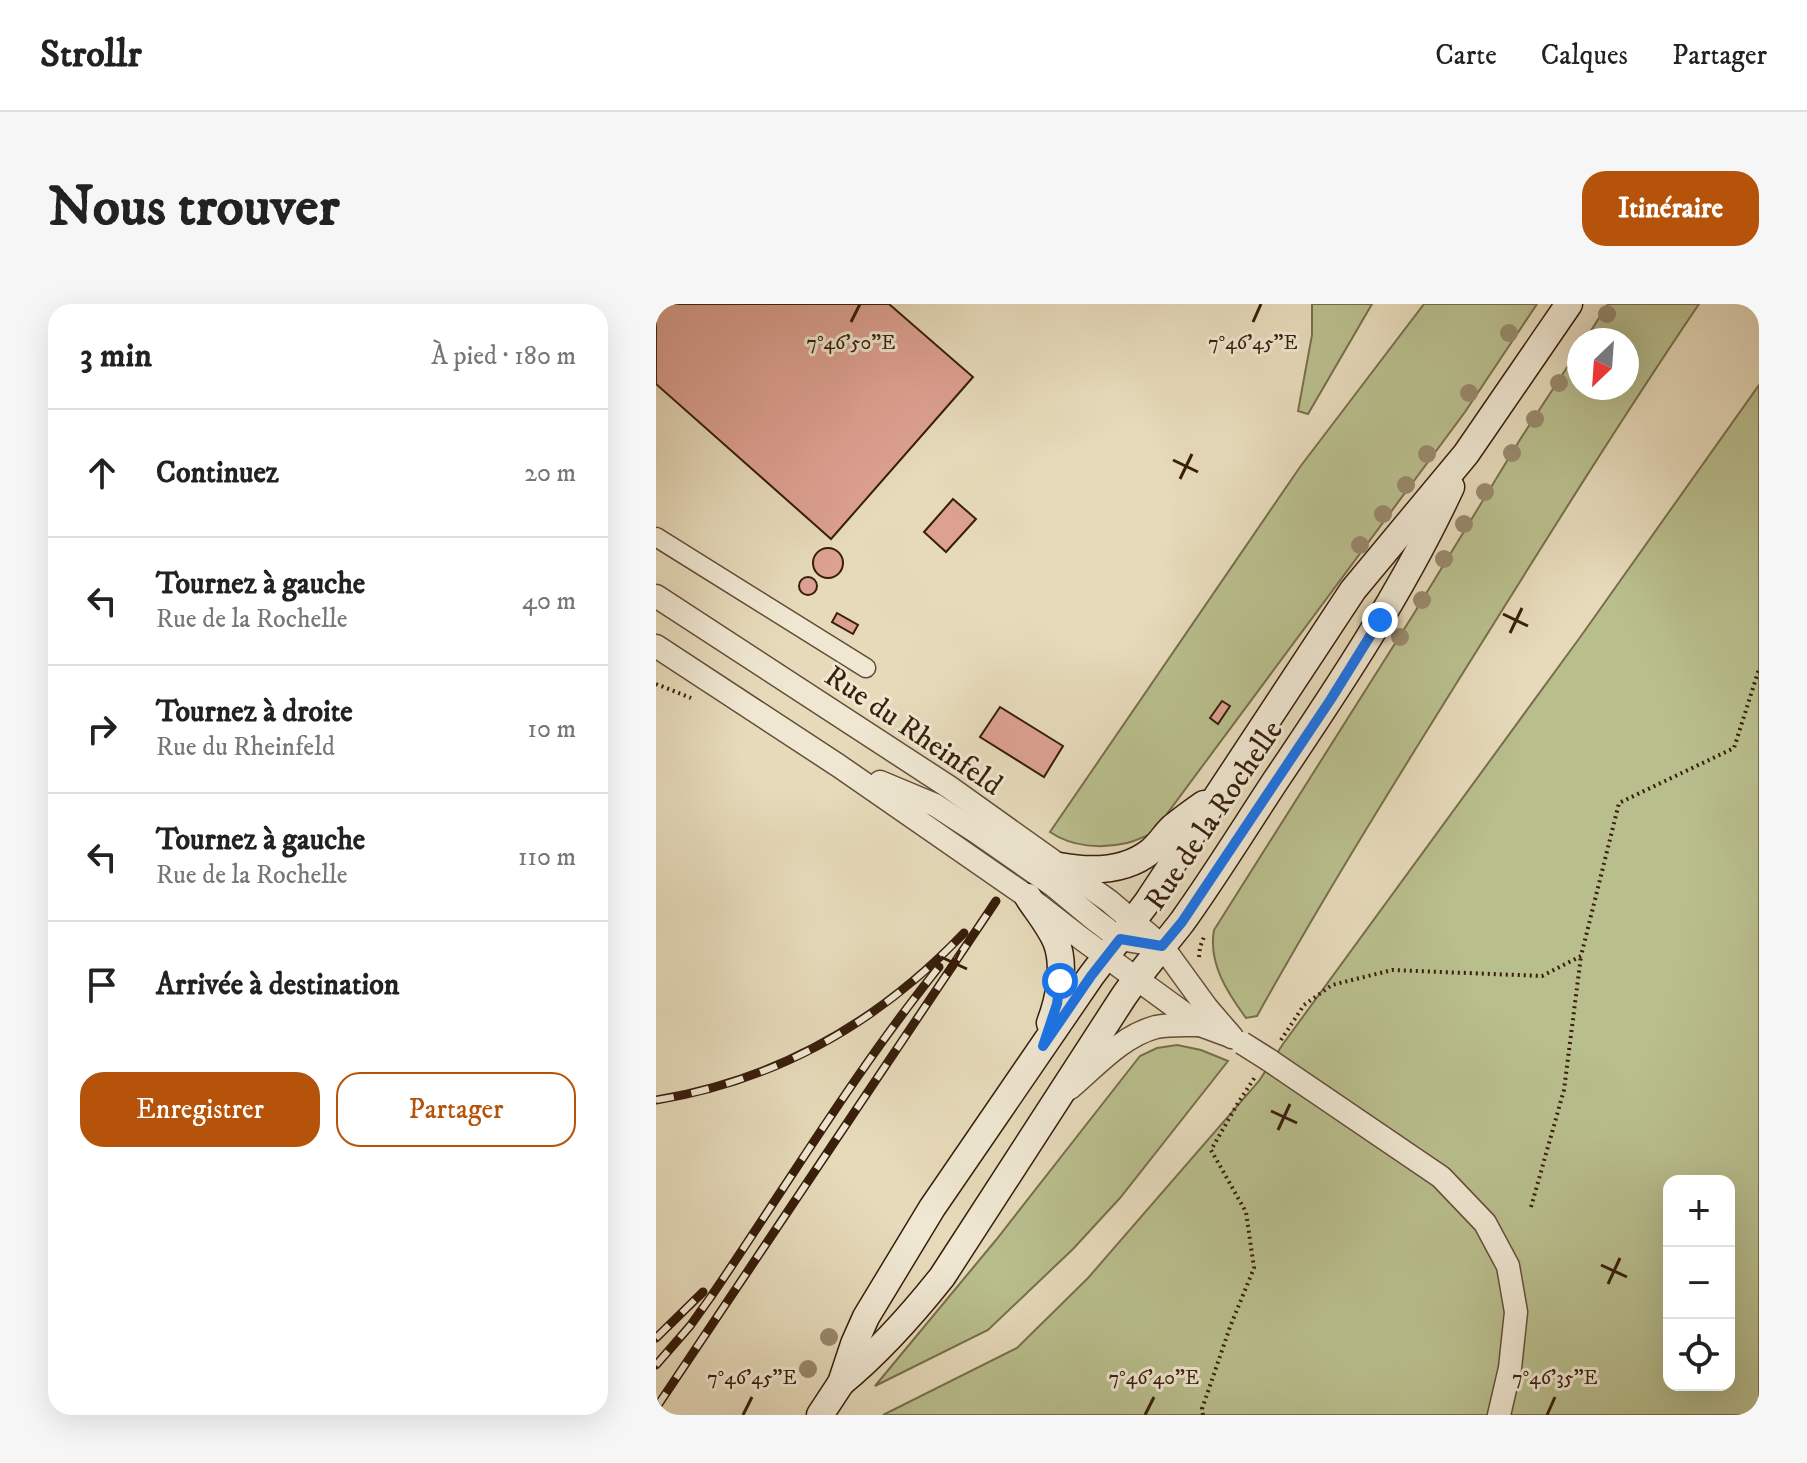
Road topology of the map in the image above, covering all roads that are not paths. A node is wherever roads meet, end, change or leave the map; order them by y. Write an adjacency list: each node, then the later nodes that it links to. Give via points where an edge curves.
1 (1569, 304): 2 (main road, Rue de la Rochelle)
2 (1466, 454): 8 (main road, Rue de la Rochelle, via 1353,590); 12 (main road, Rue de la Rochelle, via 1380,620)
3 (656, 537): 6 (street, Rue du Rheinfeld)
4 (656, 596): 9 (street, Rue du Rheinfeld, via 949,787)
5 (657, 648): 7 (street, Rue du Rheinfeld)
6 (866, 668)
7 (839, 766): 10 (street, Rue du Rheinfeld); 11 (street, Rue du Rheinfeld, via 935,805 1046,880)
8 (1220, 792): 9 (main road, via 1135,861 1106,870); 11 (main road, Rue de la Rochelle)
9 (1059, 866): 11 (street, Rue du Rheinfeld)
10 (1028, 897): 11 (street, Rue du Rheinfeld); 16 (main road, via 1059,954 1057,1004)
11 (1120, 939): 12 (street); 13 (street, Rue du Rheinfeld); 16 (main road, Rue de la Rochelle)
12 (1162, 946): 13 (main road, Rue de la Rochelle); 15 (street)
13 (1136, 977): 14 (street, Rue du Rheinfeld); 17 (main road, Rue de la Rochelle)
14 (1200, 1025): 15 (street); 17 (street, via 1143,1032 1116,1048)
15 (1237, 1040): 20 (street, bridge, via 1270,1056 1441,1177 1485,1223 1508,1266 1516,1312)
16 (1043, 1046): 18 (main road, Rue de la Rochelle, via 885,1284)
17 (1057, 1100): 18 (main road, Rue de la Rochelle, via 942,1277 912,1315)
18 (841, 1383): 19 (main road, Rue de la Rochelle)
19 (820, 1415)
20 (1499, 1415)

